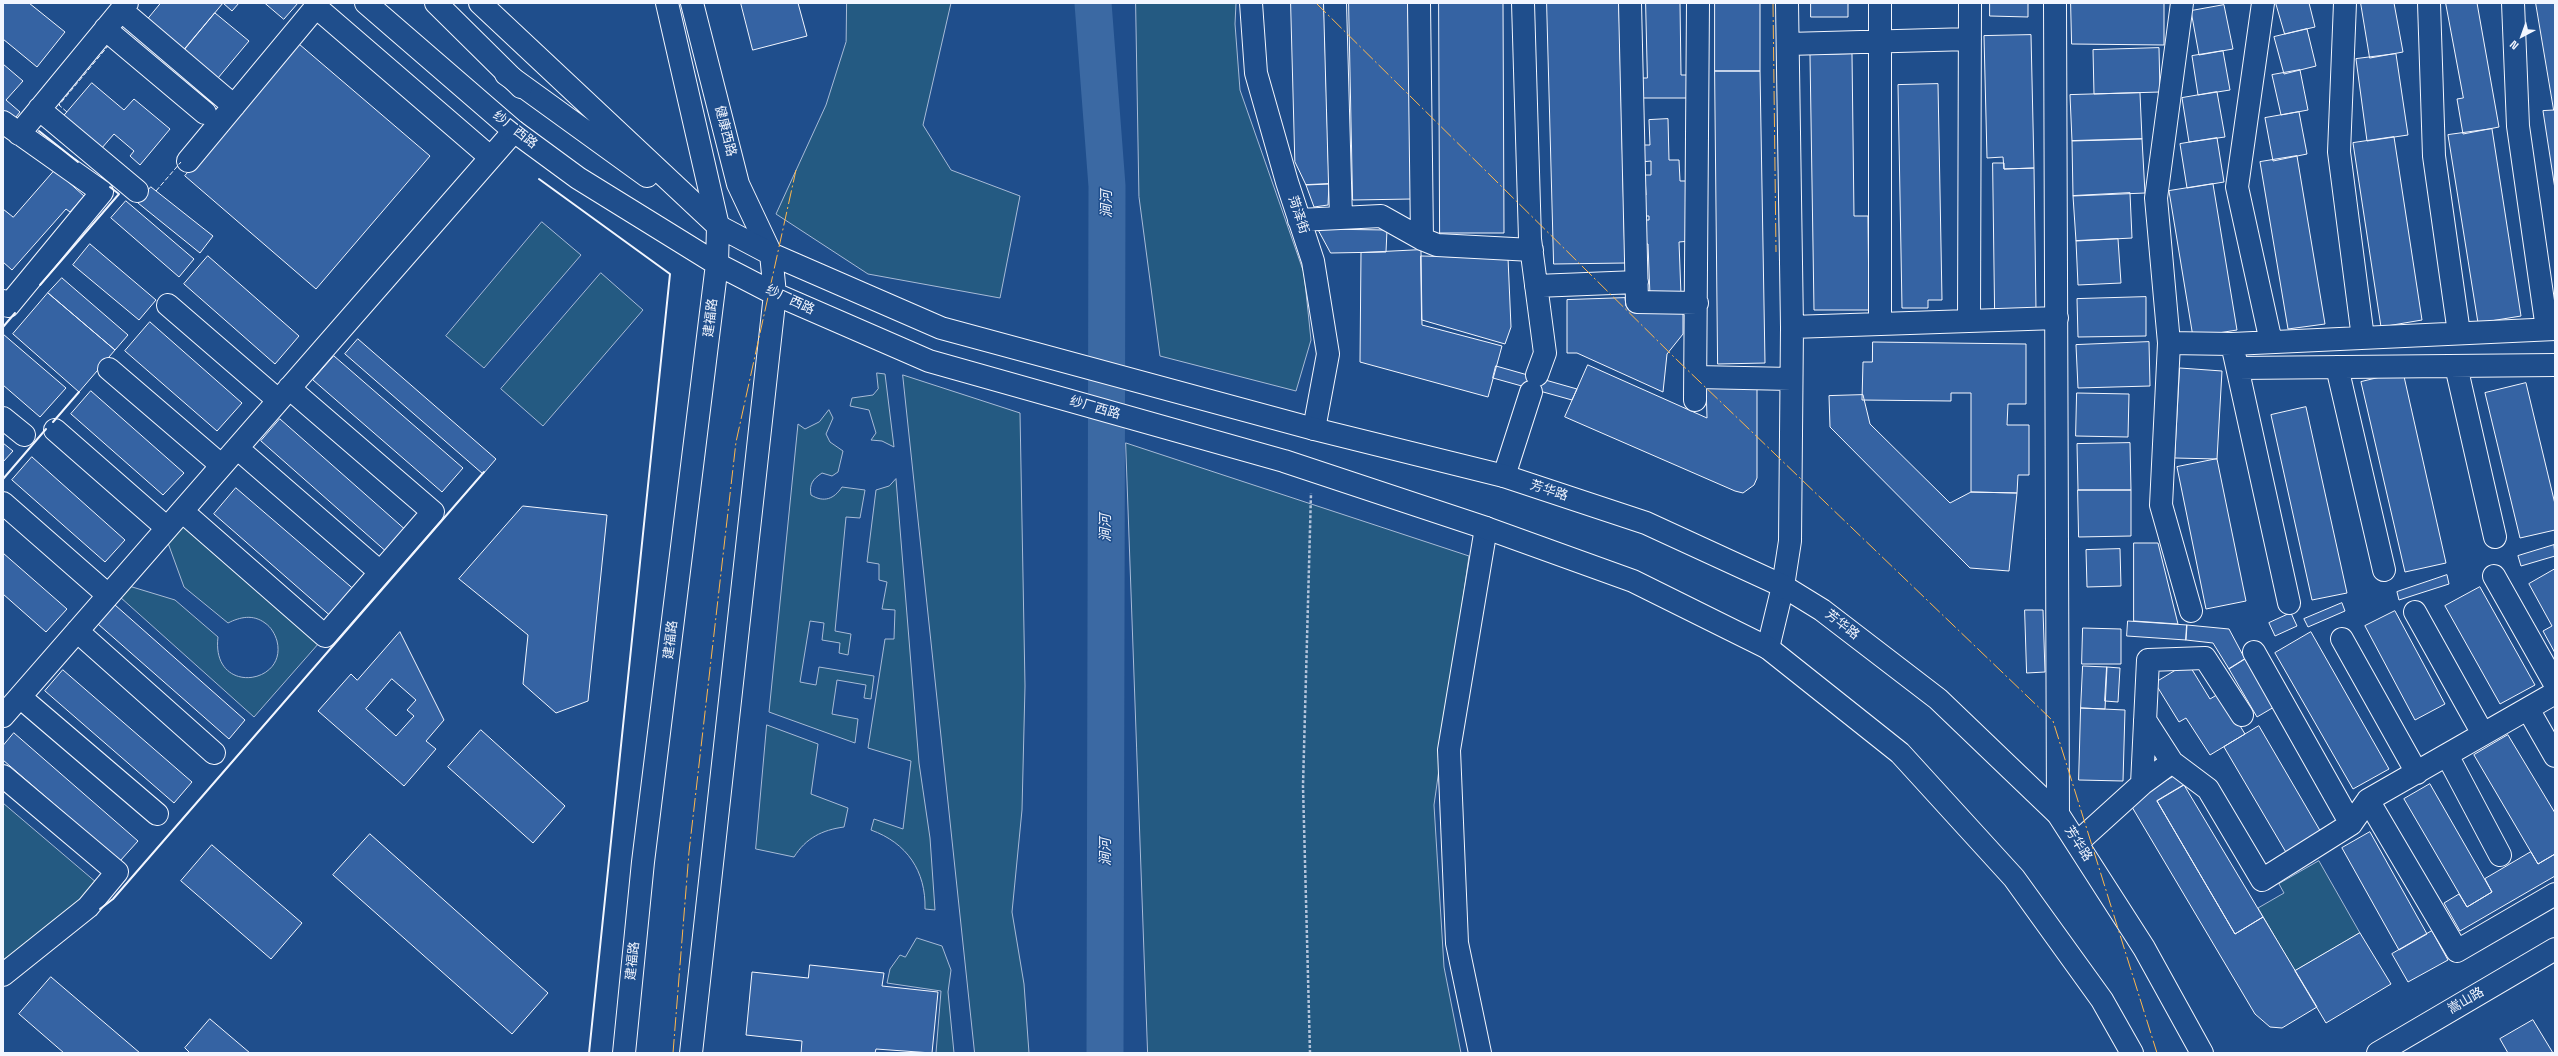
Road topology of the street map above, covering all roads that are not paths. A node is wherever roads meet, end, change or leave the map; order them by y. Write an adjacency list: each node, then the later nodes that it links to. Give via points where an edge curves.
1 (366, 3): 32 (main road, 纱厂西路)
2 (424, 3): 27 (main road)
3 (436, 3): 27 (main road)
4 (480, 3): 38 (main road)
5 (667, 3): 38 (main road)
6 (692, 3): 41 (main road, 健康西路, via 738,184)
7 (1251, 3): 37 (main road, 菏泽街, via 1256,74)
8 (1335, 3): 36 (main road)
9 (1419, 3): 39 (main road)
10 (1523, 3): 40 (main road)
11 (1630, 3): 43 (main road)
12 (1698, 3): 47 (main road)
13 (1787, 3): 26 (main road)
14 (1880, 3): 25 (main road)
15 (1970, 3): 24 (main road)
16 (2055, 3): 49 (main road)
17 (2182, 3): 57 (main road, via 2156,198)
18 (2263, 3): 56 (main road, via 2237,188)
19 (2345, 3): 55 (main road, via 2339,152)
20 (2429, 3): 54 (main road, via 2434,156)
21 (2513, 3): 53 (main road, via 2518,126)
22 (124, 6): 23 (main road); 28 (main road)
23 (105, 29): 29 (main road); 30 (main road)
24 (1970, 39): 25 (main road); 50 (main road)
25 (1880, 40): 26 (main road); 51 (main road)
26 (1788, 44): 52 (main road)
27 (521, 87): 38 (main road)
28 (234, 106): 33 (main road, via 316,7); 34 (main road)
29 (39, 109): 31 (main road); 35 (main road)
30 (205, 113)
31 (11, 128): 46 (main road, via 102,192 8,306)
32 (514, 131): 33 (main road); 42 (main road, 纱厂西路, via 578,178)
33 (490, 157): 66 (main road)
34 (188, 161)
35 (137, 191)
36 (1341, 218): 37 (main road); 39 (main road, via 1381,216)
37 (1299, 220): 69 (main road, 菏泽街, via 1313,261 1328,354)
38 (718, 226): 41 (main road); 42 (main road, 建福路)
39 (1422, 239): 40 (main road, via 1437,245)
40 (1532, 250): 44 (main road)
41 (772, 254): 45 (main road); 69 (main road, via 941,328)
42 (717, 264): 45 (main road, 纱厂西路); 117 (main road, 建福路, via 643,862)
43 (1636, 282): 44 (main road); 47 (main road, via 1637,302)
44 (1536, 286): 74 (main road, via 1545,353)
45 (775, 294): 78 (main road, 纱厂西路, via 929,361 1284,461); 118 (main road)
46 (3, 301)
47 (1697, 303): 64 (main road)
48 (168, 305): 66 (main road)
49 (2057, 318): 50 (main road); 109 (main road)
50 (1969, 320): 51 (main road)
51 (1880, 323): 52 (main road)
52 (1792, 327): 65 (main road)
53 (2551, 329): 54 (main road)
54 (2459, 333): 55 (main road)
55 (2363, 338): 56 (main road)
56 (2271, 342): 58 (main road)
57 (2169, 343): 58 (main road); 86 (main road, via 2161,505)
58 (2232, 344): 62 (main road)
59 (2555, 365): 60 (main road)
60 (2456, 366): 61 (main road); 79 (main road)
61 (2337, 367): 62 (main road); 80 (main road)
62 (2238, 368): 85 (main road)
63 (109, 369): 73 (main road)
64 (1696, 377): 65 (main road); 67 (main road)
65 (1792, 379): 83 (main road, via 1790,542)
66 (283, 394): 72 (main road); 81 (main road, via 432,512)
67 (1695, 400)
68 (3, 418): 71 (main road)
69 (1305, 426): 74 (main road, 芳华路)
70 (55, 430): 77 (main road)
71 (24, 435)
72 (237, 448): 73 (main road); 81 (main road)
73 (221, 465): 76 (main road)
74 (1504, 476): 83 (main road, 芳华路, via 1646,523)
75 (3, 503): 84 (main road)
76 (182, 511): 77 (main road); 81 (main road, via 325,636)
77 (167, 528): 84 (main road)
78 (1486, 528): 90 (main road, via 1632,581); 119 (main road, via 1449,750 1456,943)
79 (2494, 537)
80 (2384, 570)
81 (380, 572)
82 (2494, 576): 92 (main road)
83 (1783, 586): 90 (main road); 109 (main road, 芳华路, via 1822,610 1938,699)
84 (108, 595): 88 (main road)
85 (2289, 603)
86 (2191, 611)
87 (2415, 612): 99 (main road)
88 (77, 632): 94 (main road); 100 (main road)
89 (2342, 639): 104 (main road)
90 (1768, 648): 120 (main road, via 1900,754 2014,878 2102,1000)
91 (2254, 652): 110 (main road)
92 (2555, 684)
93 (2555, 693): 95 (main road)
94 (20, 696): 97 (main road); 108 (main road)
95 (2528, 709): 99 (main road); 102 (main road)
96 (2242, 715): 98 (main road, via 2205,658 2148,660)
97 (3, 716)
98 (2145, 720): 103 (main road); 106 (main road)
99 (2483, 734): 101 (main road)
100 (214, 753)
101 (2447, 755): 104 (main road); 112 (main road)
102 (2555, 756)
103 (2172, 762): 106 (main road); 110 (main road, via 2208,789 2262,880)
104 (2416, 773): 107 (main road)
105 (3, 776): 116 (main road, via 117,872 88,907)
106 (2142, 784): 111 (main road)
107 (2368, 800): 110 (main road); 113 (main road, via 2457,951)
108 (157, 814)
109 (2058, 814): 111 (main road, 芳华路)
110 (2351, 824)
111 (2078, 842): 121 (main road, 芳华路, via 2144,948)
112 (2500, 855)
113 (2555, 894)
114 (2555, 949): 122 (main road, 嵩山路)
115 (2555, 964): 123 (main road, 嵩山路)
116 (3, 975)
117 (624, 1053)
118 (691, 1053)
119 (1480, 1053)
120 (2132, 1053)
121 (2202, 1053)
122 (2378, 1053)
123 (2405, 1053)

